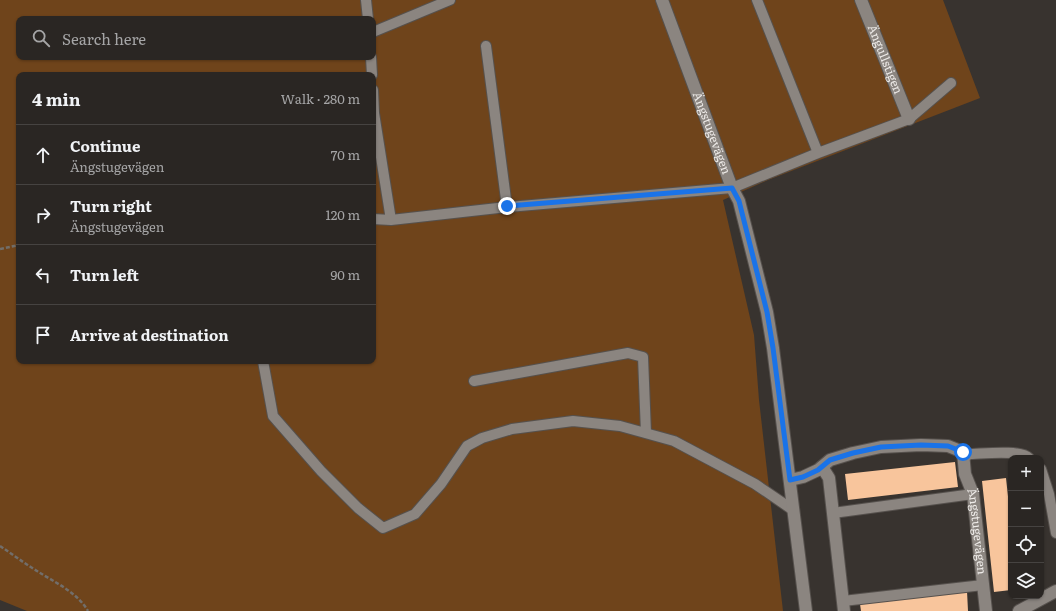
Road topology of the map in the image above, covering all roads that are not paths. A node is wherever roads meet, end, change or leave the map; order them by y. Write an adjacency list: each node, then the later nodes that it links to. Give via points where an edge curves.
1 (366, 0): 6 (lane)
2 (450, 0): 7 (lane)
3 (662, 0): 15 (street, Ängstugevägen)
4 (757, 0): 14 (lane)
5 (862, 0): 12 (street, Ängullstigen)
6 (368, 16)
7 (376, 31)
8 (486, 46): 16 (lane)
9 (371, 60): 10 (lane)
10 (372, 72)
11 (951, 83): 12 (lane)
12 (909, 119): 14 (lane)
13 (376, 126): 18 (lane)
14 (818, 153): 15 (lane)
15 (732, 188): 16 (lane); 25 (street, Ängstugevägen, via 739,201 767,312)
16 (507, 206): 18 (lane)
17 (376, 219): 18 (lane)
18 (391, 220)
19 (264, 364): 21 (lane, via 273,416 352,503 383,528 415,514 441,484 467,446 482,438 512,429 573,421 620,426)
20 (474, 381): 21 (lane, via 628,353 643,357)
21 (646, 433): 28 (lane, via 674,441 755,484)
22 (965, 453): 23 (lane); 24 (street, via 948,446 881,447 830,460); 27 (street, Ängstugevägen, via 965,474)
23 (1026, 455)
24 (822, 467): 25 (street, via 803,477); 29 (street, via 828,478)
25 (790, 480): 28 (street, Ängstugevägen)
26 (1044, 480): 30 (lane)
27 (973, 494): 29 (lane); 31 (street, Ängstugevägen)
28 (793, 510): 34 (street, Ängstugevägen)
29 (833, 513): 33 (street)
30 (1056, 533)
31 (983, 585): 33 (lane); 35 (street, Ängstugevägen)
32 (1056, 591): 36 (street)
33 (844, 606)
34 (806, 611)
35 (986, 611)
36 (1019, 611)

